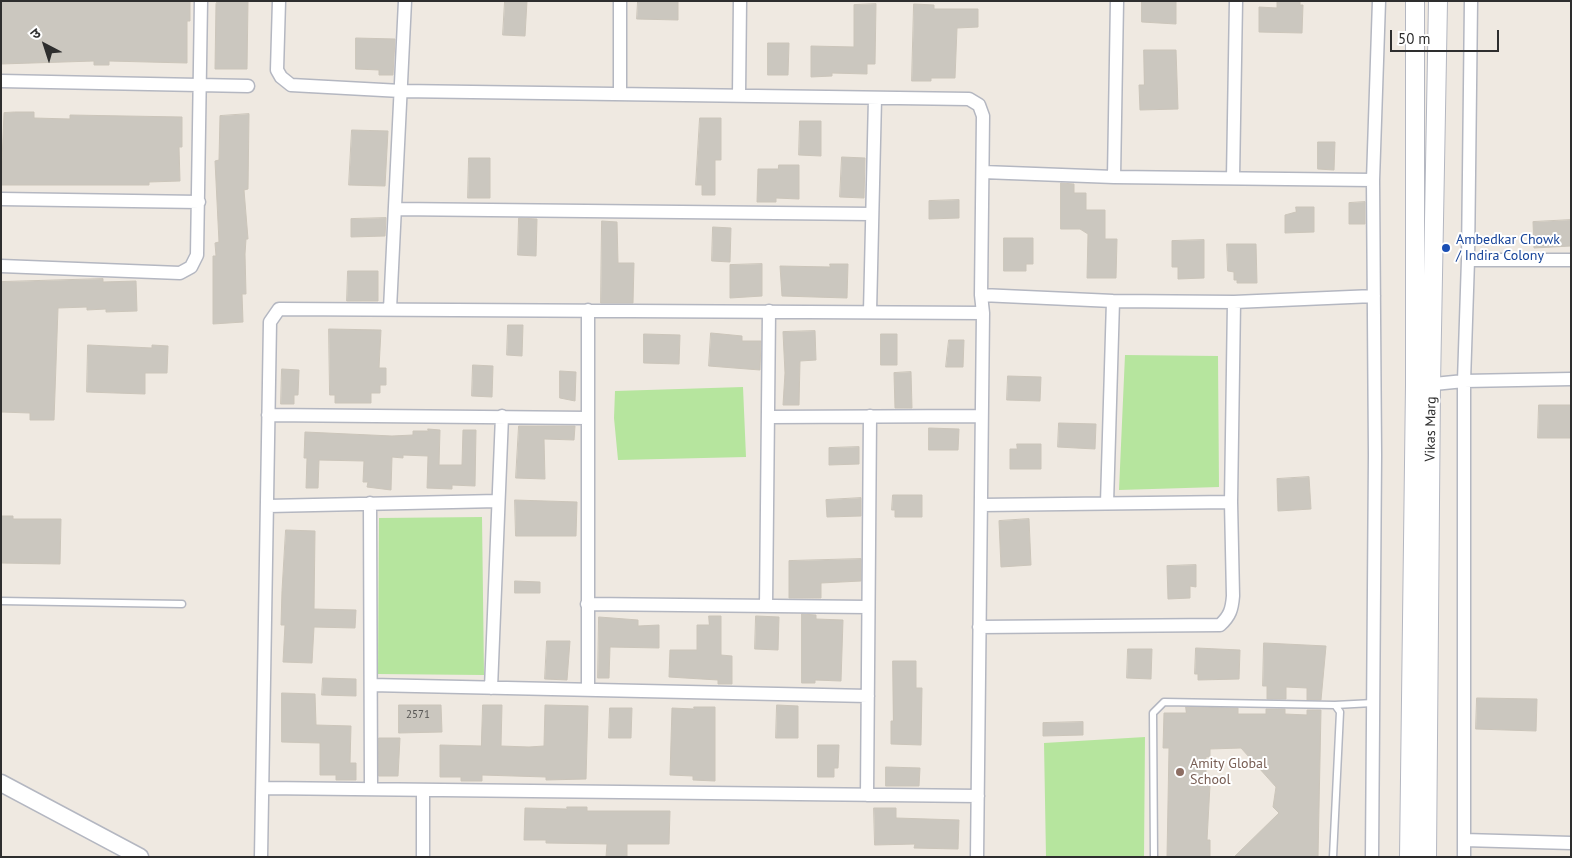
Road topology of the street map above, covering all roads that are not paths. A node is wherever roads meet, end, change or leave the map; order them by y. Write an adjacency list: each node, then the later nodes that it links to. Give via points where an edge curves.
1 (201, 1): 13 (street)
2 (279, 1): 15 (street, via 278,70 285,82 291,85)
3 (405, 1): 15 (street)
4 (620, 1): 16 (street)
5 (740, 1): 17 (street)
6 (1117, 1): 20 (street)
7 (1236, 1): 21 (street)
8 (1379, 1): 22 (street)
9 (1415, 1): 41 (main road, Vikas Marg)
10 (1438, 1): 41 (main road, Vikas Marg)
11 (1471, 1): 27 (street)
12 (1, 81): 13 (street)
13 (200, 85): 14 (street); 24 (street)
14 (248, 86)
15 (401, 91): 16 (street); 25 (street)
16 (620, 94): 17 (street)
17 (739, 95): 18 (street)
18 (875, 98): 19 (street, via 969,99 979,105 983,116); 26 (street)
19 (983, 172): 20 (street); 30 (street)
20 (1114, 177): 21 (street)
21 (1233, 178): 22 (street)
22 (1373, 180): 31 (street)
23 (1, 199): 24 (street)
24 (199, 202): 29 (street, via 197,255 191,267 180,273)
25 (395, 209): 26 (street); 34 (street)
26 (871, 214): 37 (street)
27 (1468, 260): 28 (street); 40 (street)
28 (1571, 260)
29 (1, 266)
30 (981, 295): 32 (street); 38 (street)
31 (1374, 296): 33 (street); 64 (street)
32 (1113, 301): 33 (street); 51 (street)
33 (1234, 302): 49 (street)
34 (390, 308): 35 (street); 42 (street, via 288,308 275,313 270,322)
35 (588, 310): 36 (street); 47 (street)
36 (769, 311): 37 (street); 44 (street)
37 (870, 312): 38 (street)
38 (983, 313): 46 (street)
39 (1571, 379): 40 (street)
40 (1464, 381): 41 (street); 72 (street)
41 (1423, 385): 81 (main road, Vikas Marg); 82 (main road, Vikas Marg)
42 (268, 415): 43 (street); 53 (street)
43 (502, 416): 47 (street); 48 (street)
44 (769, 416): 45 (street); 57 (street)
45 (870, 416): 46 (street); 58 (street)
46 (981, 416): 52 (street)
47 (588, 418): 56 (street)
48 (498, 501): 50 (street); 61 (street)
49 (1231, 502): 51 (street); 59 (street, via 1232,608 1228,618 1220,624)
50 (370, 503): 53 (street); 60 (street)
51 (1107, 503): 52 (street)
52 (981, 504): 59 (street)
53 (268, 506): 67 (street)
54 (1, 601): 55 (lane)
55 (182, 604)
56 (587, 604): 57 (street); 62 (street)
57 (766, 606): 58 (street)
58 (868, 607): 63 (street)
59 (979, 628): 71 (street)
60 (370, 685): 61 (street); 68 (street)
61 (491, 688): 62 (street)
62 (588, 690): 63 (street)
63 (868, 696): 70 (street)
64 (1373, 703): 65 (lane); 80 (street)
65 (1335, 705): 78 (lane, via 1161,704 1153,713); 79 (lane, via 1340,712)
66 (1, 783): 74 (street)
67 (264, 788): 68 (street); 75 (street)
68 (371, 789): 69 (street)
69 (423, 790): 70 (street); 76 (street)
70 (867, 795): 71 (street)
71 (978, 796): 77 (street)
72 (1464, 840): 73 (street); 83 (street)
73 (1571, 843)
74 (140, 857)
75 (261, 857)
76 (423, 857)
77 (977, 857)
78 (1154, 857)
79 (1334, 857)
80 (1372, 857)
81 (1409, 857)
82 (1427, 857)
83 (1464, 857)

